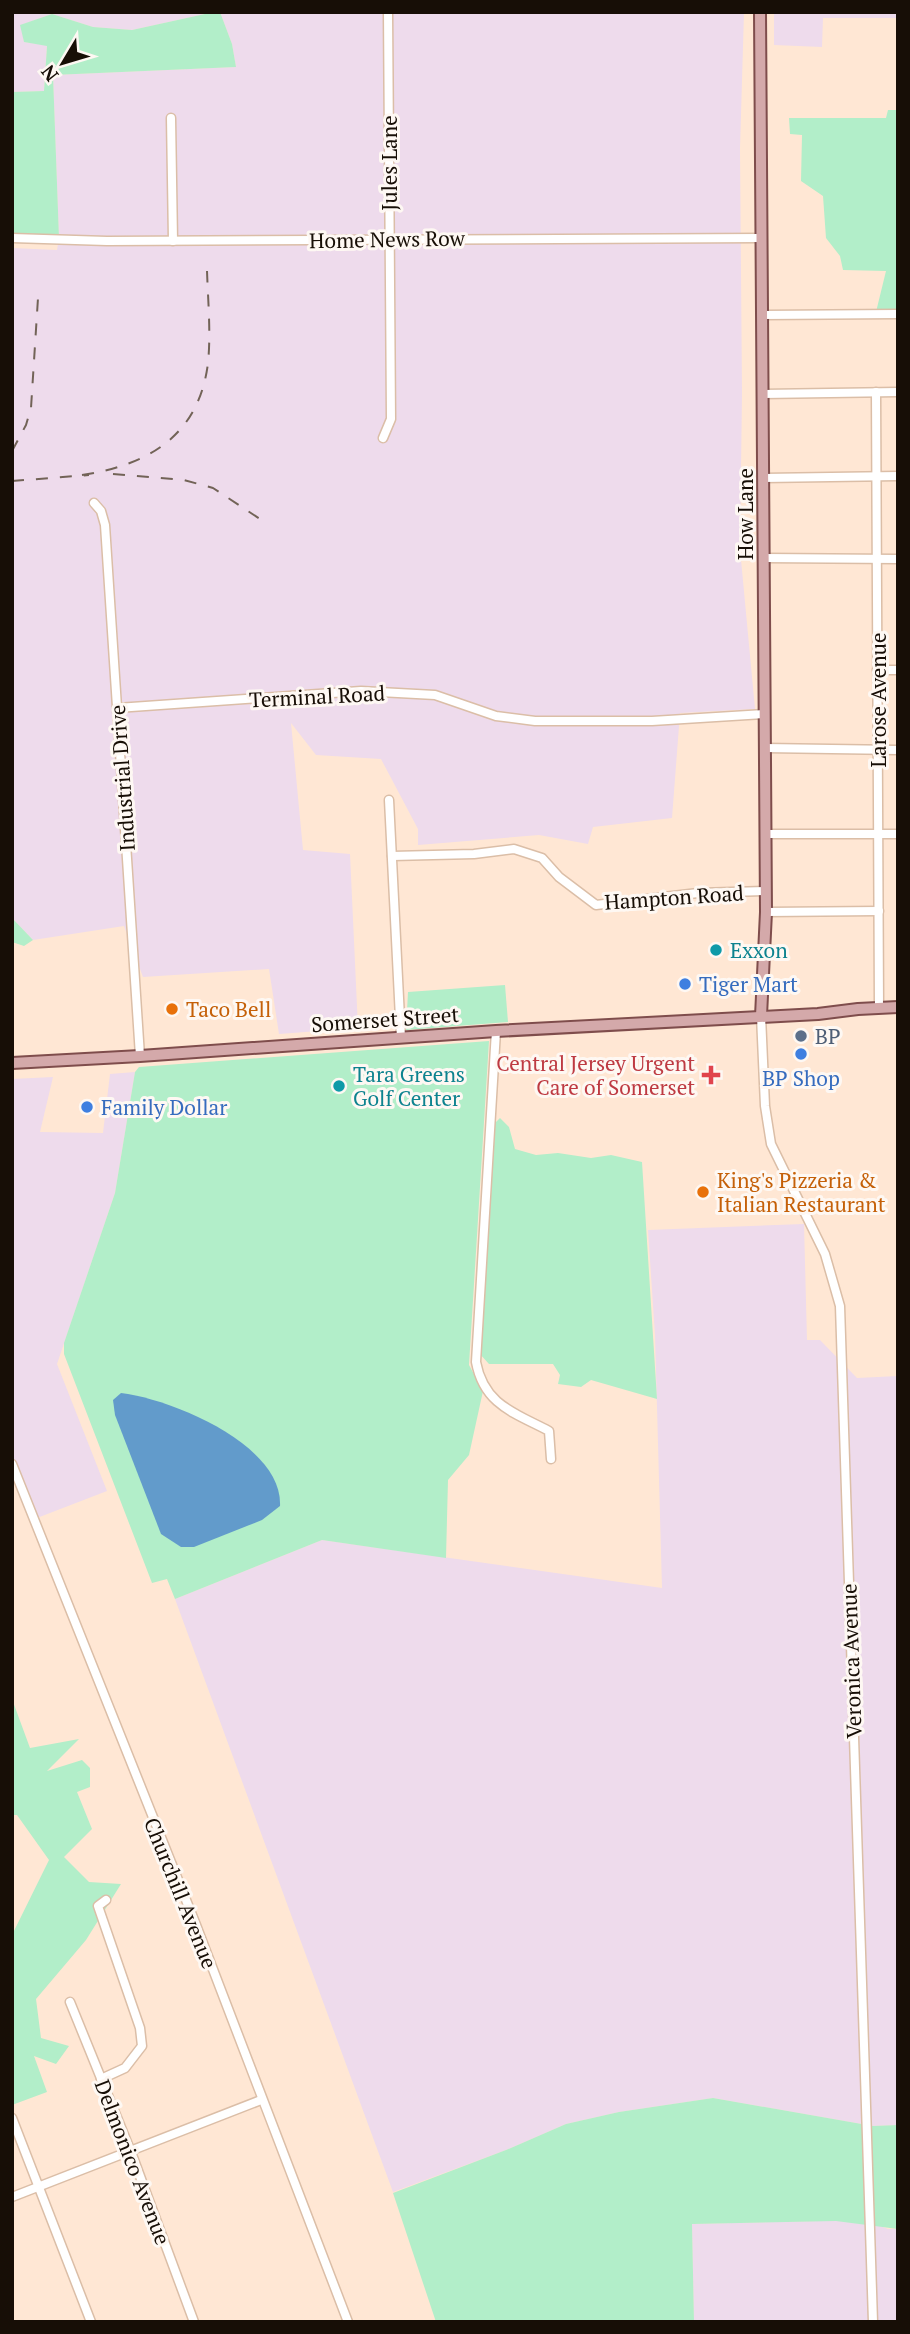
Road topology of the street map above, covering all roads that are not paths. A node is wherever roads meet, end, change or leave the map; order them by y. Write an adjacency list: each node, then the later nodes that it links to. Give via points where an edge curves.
1 (388, 12): 6 (street, Jules Lane)
2 (760, 12): 4 (main road, How Lane)
3 (171, 118): 7 (street)
4 (762, 237): 6 (street, Home News Row); 8 (main road, How Lane)
5 (12, 238): 7 (street, Home News Row)
6 (388, 240): 7 (street, Home News Row); 13 (street, Jules Lane, via 391,419)
7 (173, 241)
8 (763, 314): 9 (street); 12 (main road, How Lane)
9 (898, 314)
10 (876, 392): 11 (street); 12 (street); 14 (street, Larose Avenue)
11 (898, 392)
12 (763, 394): 16 (main road, How Lane)
13 (383, 438)
14 (876, 476): 15 (street); 16 (street); 19 (street, Larose Avenue)
15 (898, 476)
16 (764, 478): 18 (main road, How Lane)
17 (94, 503): 23 (street, Industrial Drive, via 105,525)
18 (764, 558): 19 (street); 24 (main road, How Lane)
19 (877, 559): 20 (street); 21 (street, Larose Avenue)
20 (898, 559)
21 (877, 670): 22 (street); 26 (street, Larose Avenue)
22 (898, 670)
23 (117, 708): 24 (street, Terminal Road, via 361,691 435,695 496,716 535,721 652,721); 41 (street, Industrial Drive)
24 (765, 713): 25 (main road, How Lane)
25 (765, 748): 26 (street); 30 (main road, How Lane)
26 (878, 750): 27 (street); 29 (street, Larose Avenue)
27 (898, 750)
28 (389, 800): 32 (street)
29 (878, 833): 30 (street); 31 (street); 34 (street, Larose Avenue)
30 (765, 834): 33 (main road, How Lane)
31 (898, 834)
32 (392, 856): 33 (street, Hampton Road, via 514,849 542,858 596,905 698,893); 40 (street)
33 (766, 891): 35 (main road, How Lane)
34 (879, 911): 35 (street); 36 (street, Larose Avenue)
35 (766, 912): 38 (main road, How Lane)
36 (879, 1007): 37 (main road, Somerset Street); 38 (main road, Somerset Street)
37 (898, 1007)
38 (761, 1016): 39 (main road, Somerset Street); 56 (street, Veronica Avenue, via 771,1144 825,1254 840,1306)
39 (496, 1031): 40 (main road, Somerset Street); 43 (street, via 476,1362 494,1402 549,1432)
40 (401, 1038): 41 (main road, Somerset Street)
41 (140, 1056): 42 (main road, Somerset Street)
42 (12, 1063)
43 (551, 1459)
44 (12, 1464): 48 (street, Churchill Avenue)
45 (106, 1900): 47 (street, via 98,1906 142,2046 125,2068)
46 (70, 2002): 47 (street, Delmonico Avenue)
47 (101, 2079): 50 (street, Delmonico Avenue)
48 (261, 2099): 50 (street); 55 (street, Churchill Avenue)
49 (12, 2118): 51 (street)
50 (131, 2152): 51 (street); 54 (street, Delmonico Avenue)
51 (39, 2187): 52 (street); 53 (street)
52 (12, 2197)
53 (91, 2322)
54 (194, 2322)
55 (348, 2322)
56 (873, 2322)

